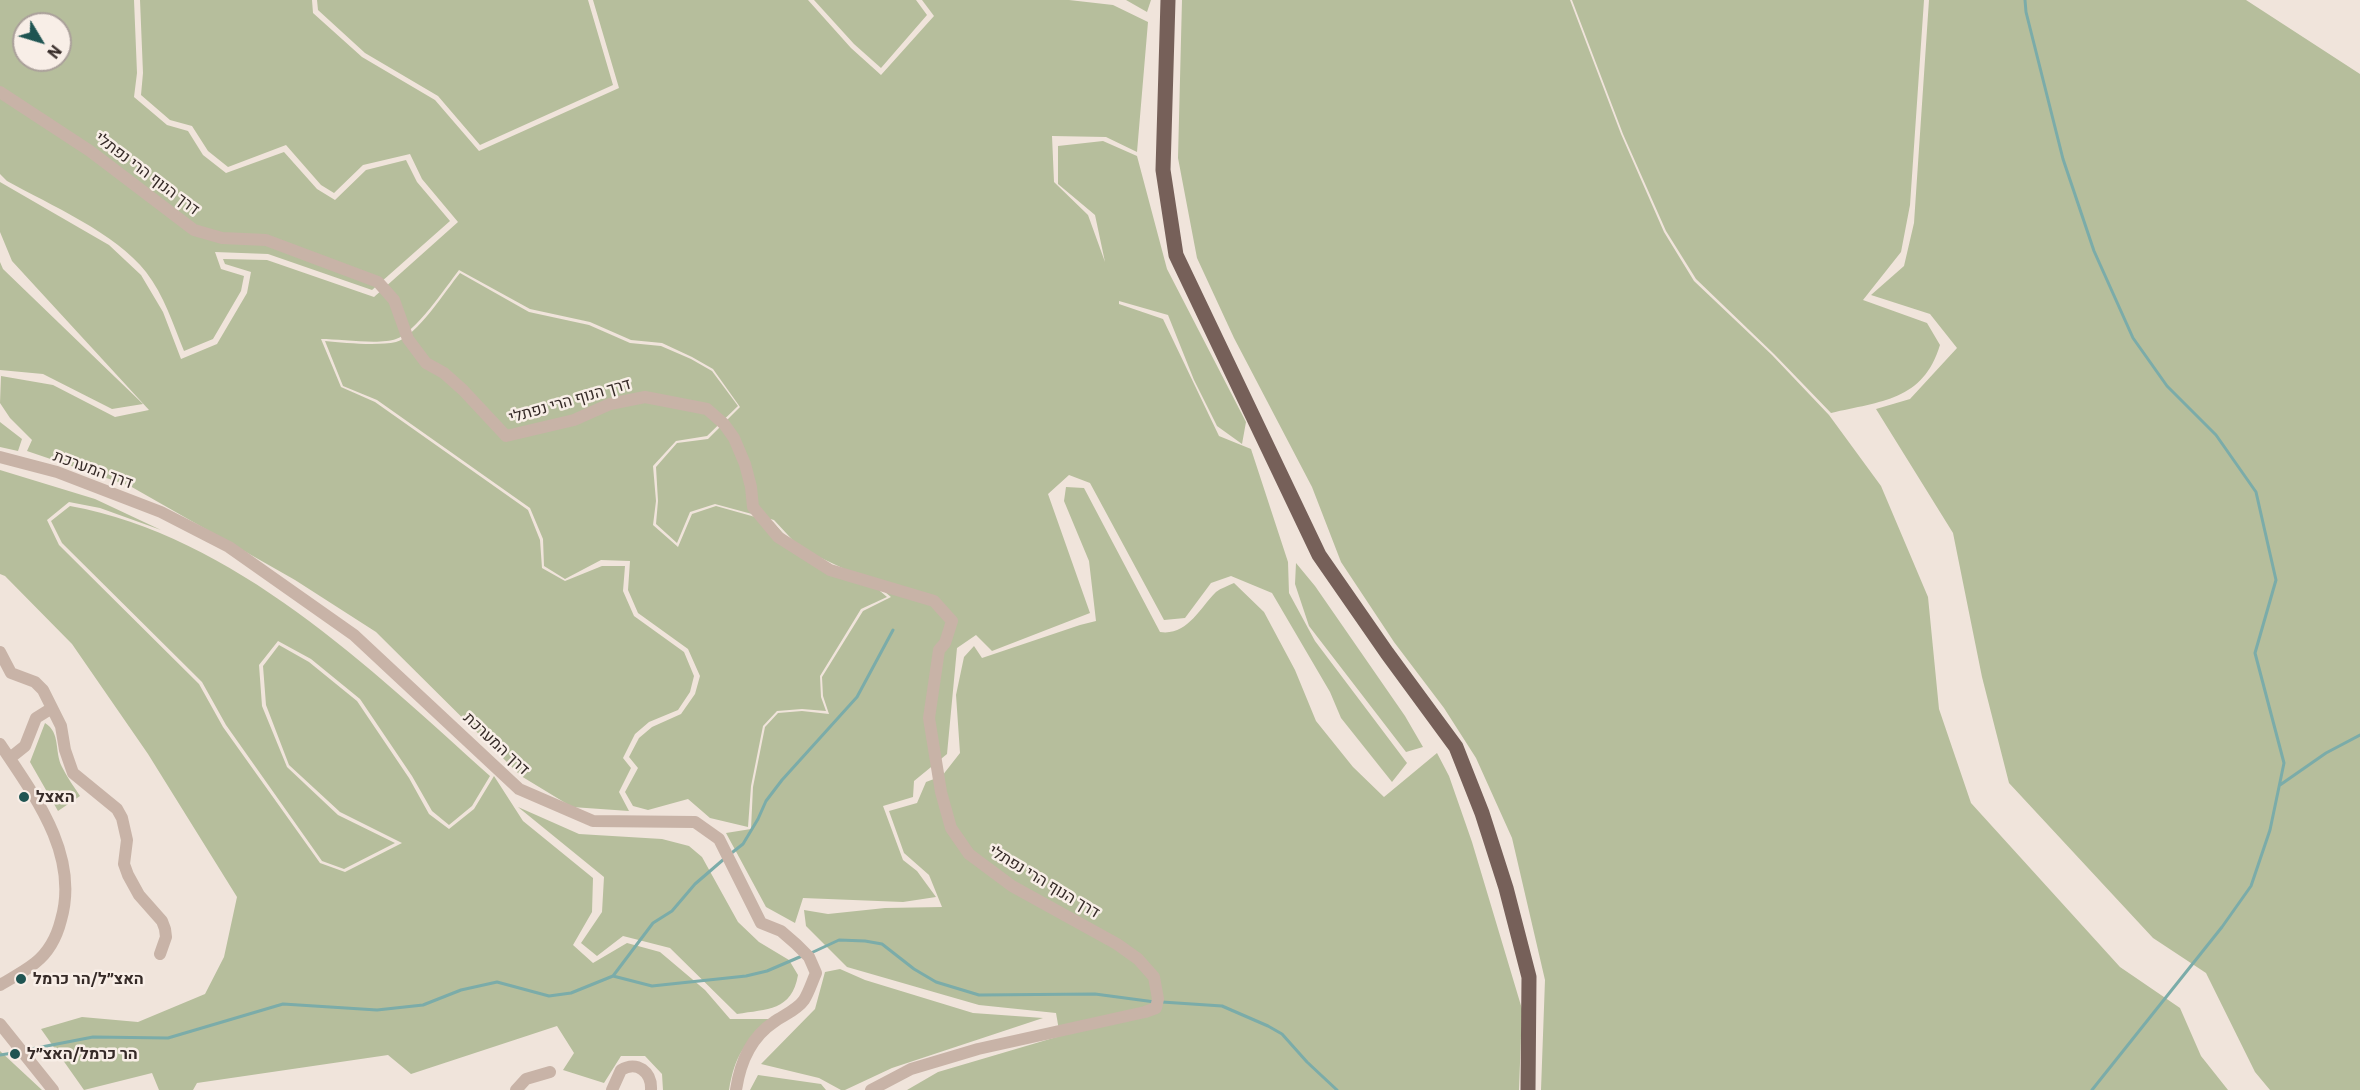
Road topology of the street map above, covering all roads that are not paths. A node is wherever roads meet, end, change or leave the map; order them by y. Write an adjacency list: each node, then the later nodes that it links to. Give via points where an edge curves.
1 (1168, 0): 20 (main road, via 1163,170 1176,255 1319,555 1456,747 1506,888 1529,977)
2 (0, 92): 19 (street, דרך הנוף הרי נפתלי, via 90,151 194,230 222,238 266,240 378,282 394,300 408,339 426,363 463,390 506,436 645,397 707,409 734,438 745,464 753,507 778,537 830,570 934,601 946,614 952,621 951,628 939,650 929,718 951,828 969,854 1012,886 1138,959 1154,977 1158,999 1156,1008 1146,1012 978,1049 911,1069)
3 (0, 457): 18 (street, דרך המערכת, via 57,472 161,512 229,547 354,635 519,789 593,821 695,822 719,839 761,923 781,931 796,944 809,957 816,973 804,1000 772,1023 745,1053)
4 (0, 652): 5 (street, via 11,673 35,682)
5 (52, 708): 7 (street, via 36,718 25,746); 8 (street, via 61,726 73,773 117,809 122,818 128,875 165,929)
6 (0, 744): 7 (street)
7 (10, 759): 9 (street, via 57,841 65,891 58,933 48,949)
8 (160, 954)
9 (3, 984)
10 (0, 1024): 12 (street)
11 (0, 1030): 12 (street)
12 (12, 1039): 15 (street)
13 (550, 1072): 16 (street, via 526,1079)
14 (613, 1086): 17 (street, via 621,1070 638,1066 647,1074)
15 (53, 1090)
16 (516, 1090)
17 (651, 1090)
18 (736, 1090)
19 (871, 1090)
20 (1528, 1090)

